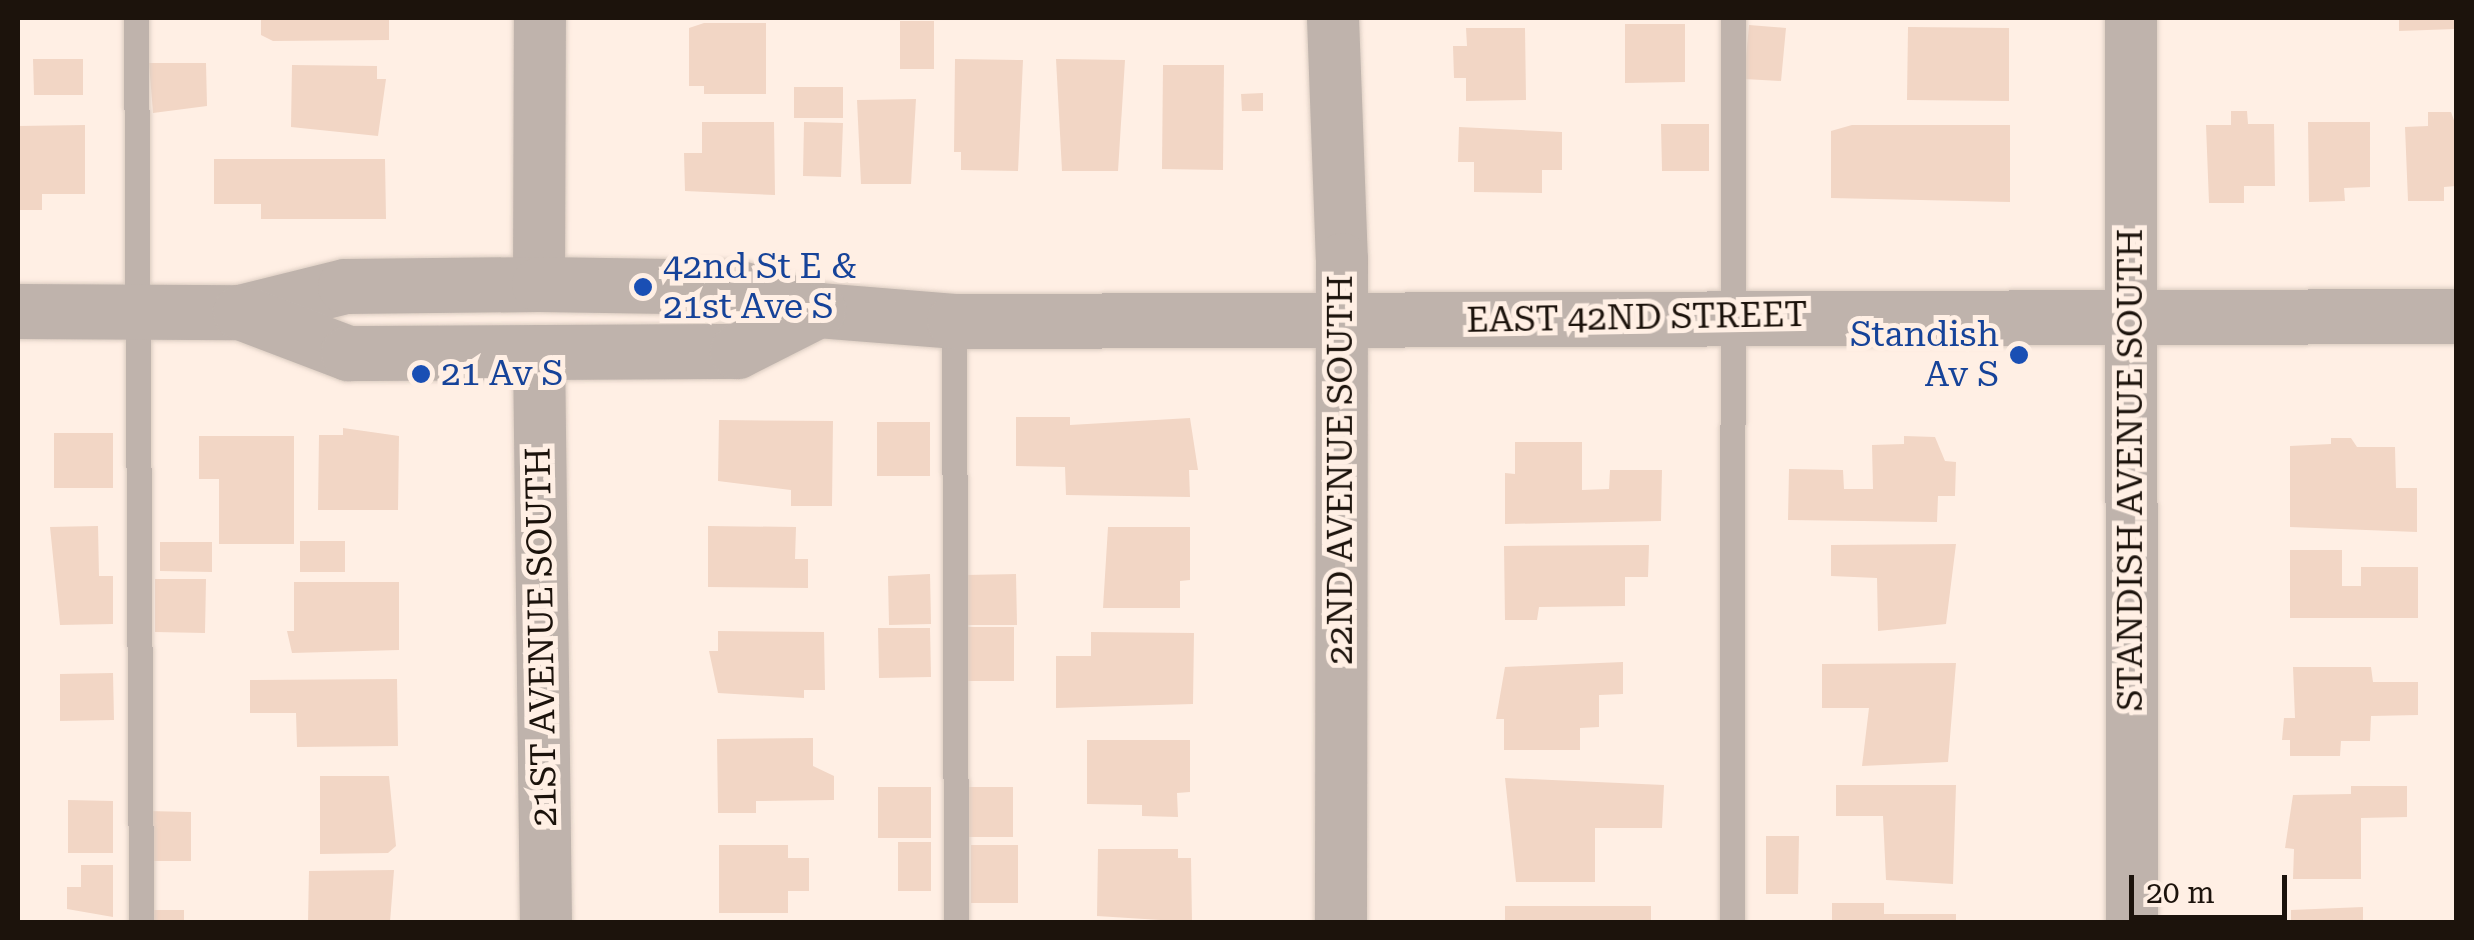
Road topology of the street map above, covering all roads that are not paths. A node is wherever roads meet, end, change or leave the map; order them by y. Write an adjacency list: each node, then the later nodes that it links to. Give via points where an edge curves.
1 (136, 18): 10 (lane)
2 (540, 18): 6 (street)
3 (1333, 18): 15 (street, 22ND AVENUE SOUTH)
4 (1733, 18): 13 (lane)
5 (2131, 18): 11 (street, STANDISH AVENUE SOUTH)
6 (539, 284): 7 (street, EAST 42ND STREET, via 736,287); 9 (street, EAST 42ND STREET, via 346,286)
7 (818, 310): 14 (street, EAST 42ND STREET); 16 (street, EAST 42ND STREET, via 737,350)
8 (18, 312): 10 (street, EAST 42ND STREET)
9 (240, 312): 10 (street, EAST 42ND STREET); 16 (street, EAST 42ND STREET, via 348,353)
10 (137, 313): 17 (lane)
11 (2131, 316): 12 (street, EAST 42ND STREET); 13 (street, EAST 42ND STREET); 22 (street, STANDISH AVENUE SOUTH)
12 (2456, 316)
13 (1735, 317): 15 (street, EAST 42ND STREET); 21 (lane)
14 (954, 321): 15 (street, EAST 42ND STREET); 19 (lane)
15 (1342, 321): 20 (street, 22ND AVENUE SOUTH)
16 (539, 350): 18 (street, 21ST AVENUE SOUTH)
17 (142, 922)
18 (546, 922)
19 (956, 922)
20 (1341, 922)
21 (1732, 922)
22 (2132, 922)

